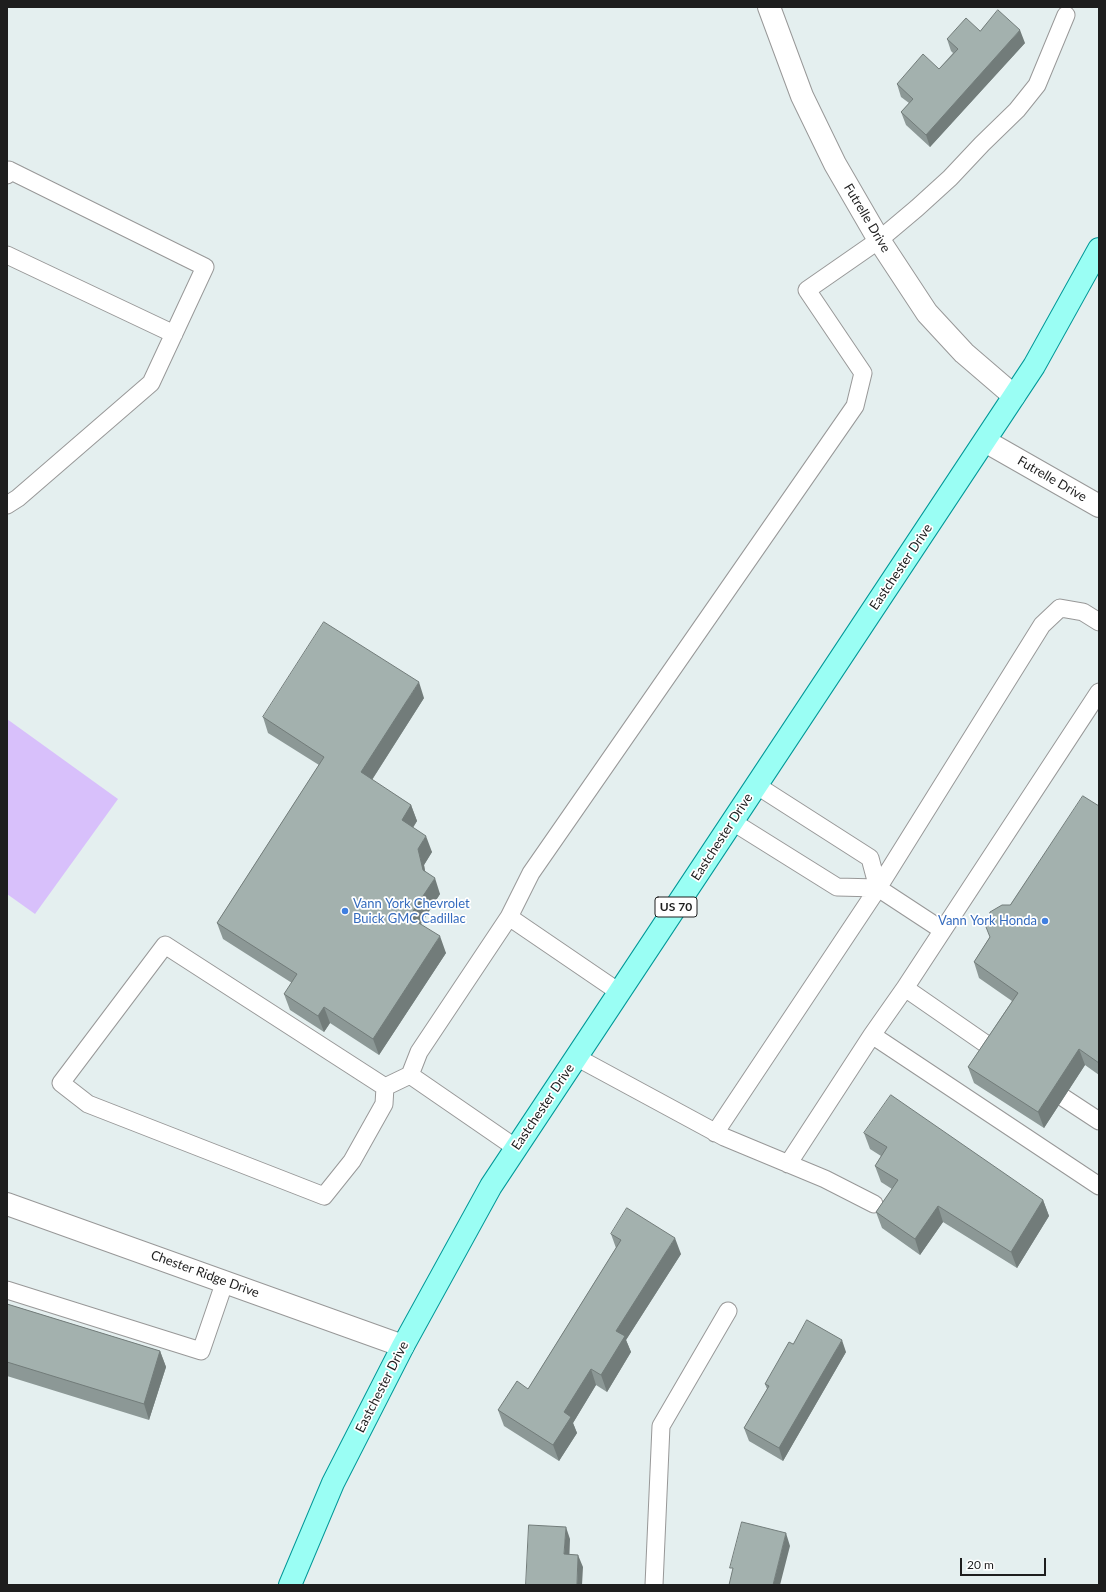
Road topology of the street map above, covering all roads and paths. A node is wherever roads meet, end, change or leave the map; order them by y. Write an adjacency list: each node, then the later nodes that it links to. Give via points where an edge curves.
1 (769, 7): 4 (street, Futrelle Drive, via 802,96 834,164)
2 (1066, 16): 4 (lane, via 1037,86 1017,110 950,178)
3 (7, 175): 7 (lane, via 9,170 205,267)
4 (879, 240): 8 (street, Futrelle Drive, via 927,312 964,353); 17 (lane, via 807,290 863,372 855,406 531,873)
5 (1099, 249): 8 (main road, Eastchester Drive / US 70, via 1034,366)
6 (7, 255): 7 (lane)
7 (174, 334): 10 (lane, via 151,383)
8 (1014, 396): 9 (main road, Eastchester Drive / US 70)
9 (985, 441): 11 (street, Futrelle Drive); 14 (main road, Eastchester Drive / US 70)
10 (7, 505)
11 (1099, 506)
12 (1099, 622): 16 (lane, via 1083,612 1060,608 1042,625)
13 (1099, 692): 18 (lane)
14 (756, 785): 15 (main road, Eastchester Drive / US 70); 16 (lane, via 870,858)
15 (733, 822): 16 (lane, via 837,887); 20 (main road, Eastchester Drive / US 70)
16 (878, 888): 18 (lane); 28 (lane)
17 (509, 917): 20 (lane); 24 (lane, via 419,1052)
18 (942, 930): 19 (lane)
19 (905, 988): 21 (lane); 22 (lane)
20 (619, 992): 23 (main road, Eastchester Drive / US 70)
21 (872, 1035): 30 (lane); 31 (lane)
22 (996, 1050)
23 (576, 1057): 28 (lane); 29 (main road, Eastchester Drive / US 70)
24 (410, 1075): 25 (lane); 29 (lane)
25 (385, 1087): 25 (lane, via 166,946 61,1083 88,1104 324,1196 352,1161 384,1104)
26 (1064, 1098): 27 (lane)
27 (1099, 1121)
28 (715, 1132): 30 (lane)
29 (516, 1148): 37 (main road, Eastchester Drive / US 70, via 491,1186)
30 (788, 1164): 33 (lane, via 825,1179)
31 (1099, 1186)
32 (7, 1204): 34 (street, Chester Ridge Drive)
33 (874, 1204)
34 (225, 1281): 35 (lane, via 201,1351); 37 (street, Chester Ridge Drive)
35 (7, 1290)
36 (728, 1311): 39 (lane, via 661,1426)
37 (403, 1346): 38 (main road, Eastchester Drive / US 70, via 333,1483)
38 (290, 1585)
39 (654, 1585)

